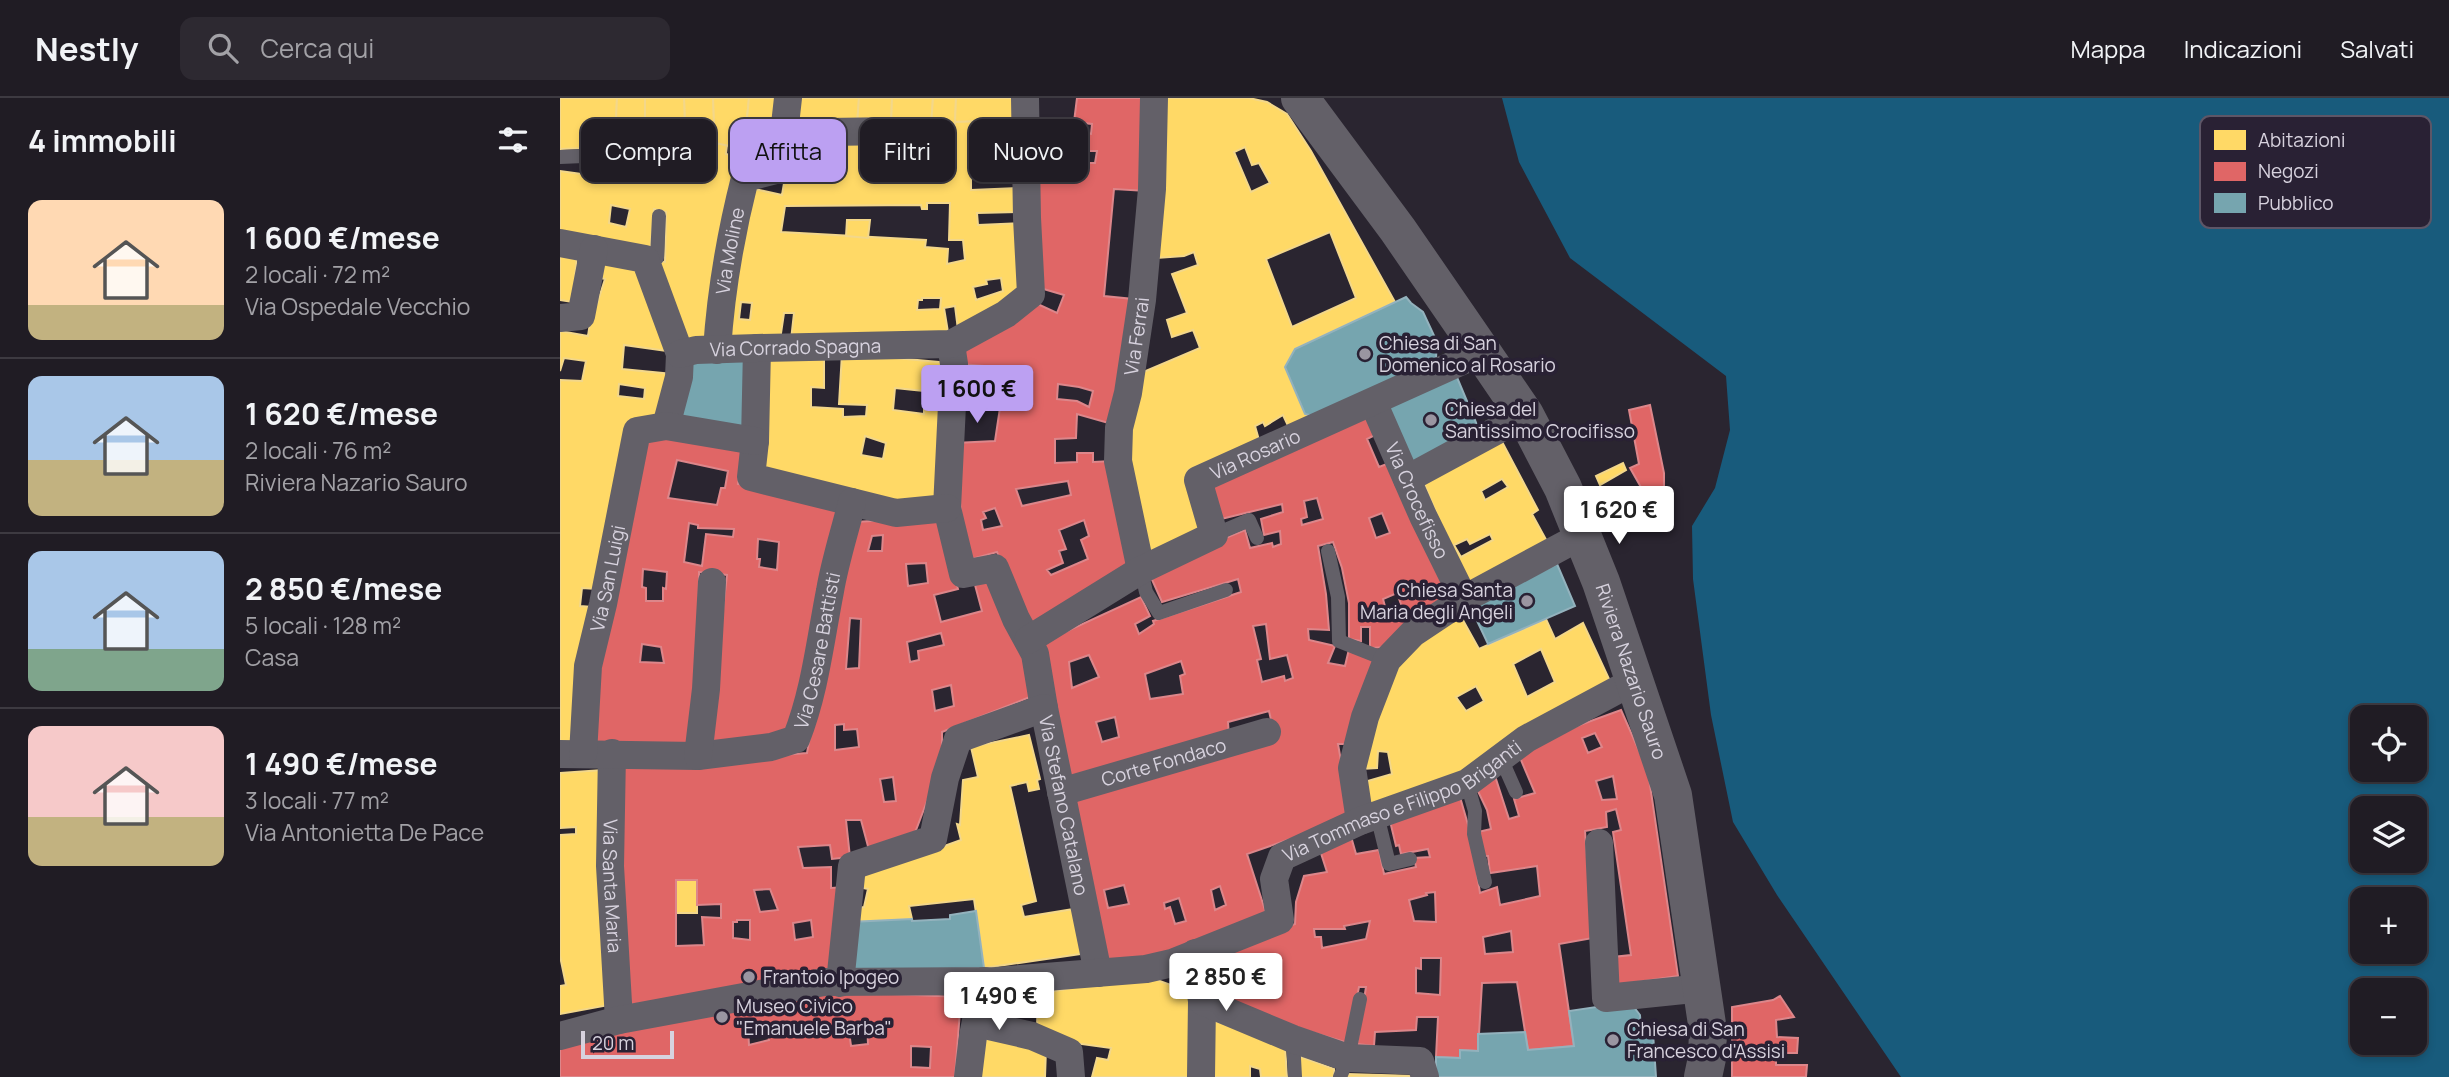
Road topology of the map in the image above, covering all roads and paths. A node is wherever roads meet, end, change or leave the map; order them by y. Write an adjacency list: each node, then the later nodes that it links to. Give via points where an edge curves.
1 (788, 98): 14 (street, Via Moline, via 789,130 780,169 746,178 721,292)
2 (1025, 98): 12 (street, via 1031,294 1006,314)
3 (1154, 98): 28 (street, Via Ferrai, via 1142,300 1119,428 1118,461)
4 (1300, 98): 15 (street, Riviera Nazario Sauro)
5 (581, 156): 6 (lane)
6 (560, 157)
7 (659, 216): 10 (lane, via 657,258)
8 (560, 243): 9 (street)
9 (594, 249): 10 (street); 11 (street, via 581,316)
10 (645, 259): 16 (street)
11 (560, 318)
12 (951, 344): 13 (street, Via Corrado Spagna); 23 (street, via 954,376)
13 (757, 348): 14 (street, Via Corrado Spagna); 20 (street)
14 (717, 350): 16 (street, Via Corrado Spagna)
15 (1482, 352): 17 (street, Via Rosario); 18 (street, Riviera Nazario Sauro)
16 (680, 354): 19 (street)
17 (1373, 402): 21 (street, Via Crocefisso); 24 (street, Via Rosario, via 1198,480)
18 (1525, 415): 21 (street); 25 (street, Riviera Nazario Sauro)
19 (666, 426): 20 (street); 38 (street, Via San Luigi, via 637,432)
20 (755, 441): 22 (street, via 751,477)
21 (1407, 480): 31 (street, Via Crocefisso)
22 (852, 502): 23 (street, via 896,513); 39 (street, Via Cesare Battisti, via 830,589 818,668 796,739 771,747)
23 (947, 508): 32 (street, Via Stefano Catalano, via 963,574 995,568)
24 (1213, 534): 26 (lane, via 1249,520); 28 (street)
25 (1583, 535): 31 (street); 34 (street, Riviera Nazario Sauro)
26 (1257, 538)
27 (1328, 551): 33 (lane, via 1338,597 1339,641)
28 (1141, 570): 30 (lane, via 1146,592 1159,613); 32 (street)
29 (712, 583): 39 (street)
30 (1226, 590)
31 (1464, 599): 33 (street, via 1413,632)
32 (1028, 640): 35 (street, Via Stefano Catalano, via 1035,654)
33 (1387, 660): 44 (street, via 1352,768)
34 (1634, 681): 40 (street, Via Tommaso e Filippo Briganti); 52 (street, Riviera Nazario Sauro, via 1674,795)
35 (1044, 708): 42 (street, Via Stefano Catalano); 51 (street, via 958,739 933,839 852,866)
36 (1267, 732): 42 (street, Corte Fondaco)
37 (611, 753): 38 (street, Via Cesare Battisti); 39 (street, Via Cesare Battisti); 55 (street, Via Santa Maria, via 610,866)
38 (571, 754)
39 (698, 756)
40 (1500, 757): 41 (street, Via Tommaso e Filippo Briganti); 43 (lane)
41 (1466, 783): 44 (street, Via Tommaso e Filippo Briganti); 47 (lane, via 1475,811 1474,834)
42 (1061, 792): 49 (street, Via Stefano Catalano)
43 (1516, 792)
44 (1369, 818): 46 (lane, via 1389,864); 48 (street, Via Tommaso e Filippo Briganti, via 1282,857 1274,879 1280,920)
45 (1598, 843): 52 (street, via 1606,998)
46 (1410, 859)
47 (1485, 882)
48 (1195, 953): 49 (street, Via Tommaso e Filippo Briganti, via 1146,969); 54 (street)
49 (1098, 973): 50 (street, Via Tommaso e Filippo Briganti)
50 (984, 981): 51 (street, Via Tommaso e Filippo Briganti); 56 (street)
51 (840, 983): 55 (street, Via Tommaso e Filippo Briganti, via 824,982)
52 (1703, 988): 65 (street, Riviera Nazario Sauro, via 1708,1031)
53 (1360, 999): 59 (lane)
54 (1202, 1001): 58 (street); 63 (street)
55 (619, 1020): 57 (street, Via Tommaso e Filippo Briganti)
56 (976, 1023): 61 (street); 62 (street, via 1032,1036 1069,1052)
57 (560, 1036)
58 (1293, 1039): 59 (street); 64 (lane)
59 (1344, 1067): 60 (street)
60 (1423, 1069)
61 (968, 1077)
62 (1071, 1077)
63 (1201, 1077)
64 (1295, 1077)
65 (1703, 1077)

